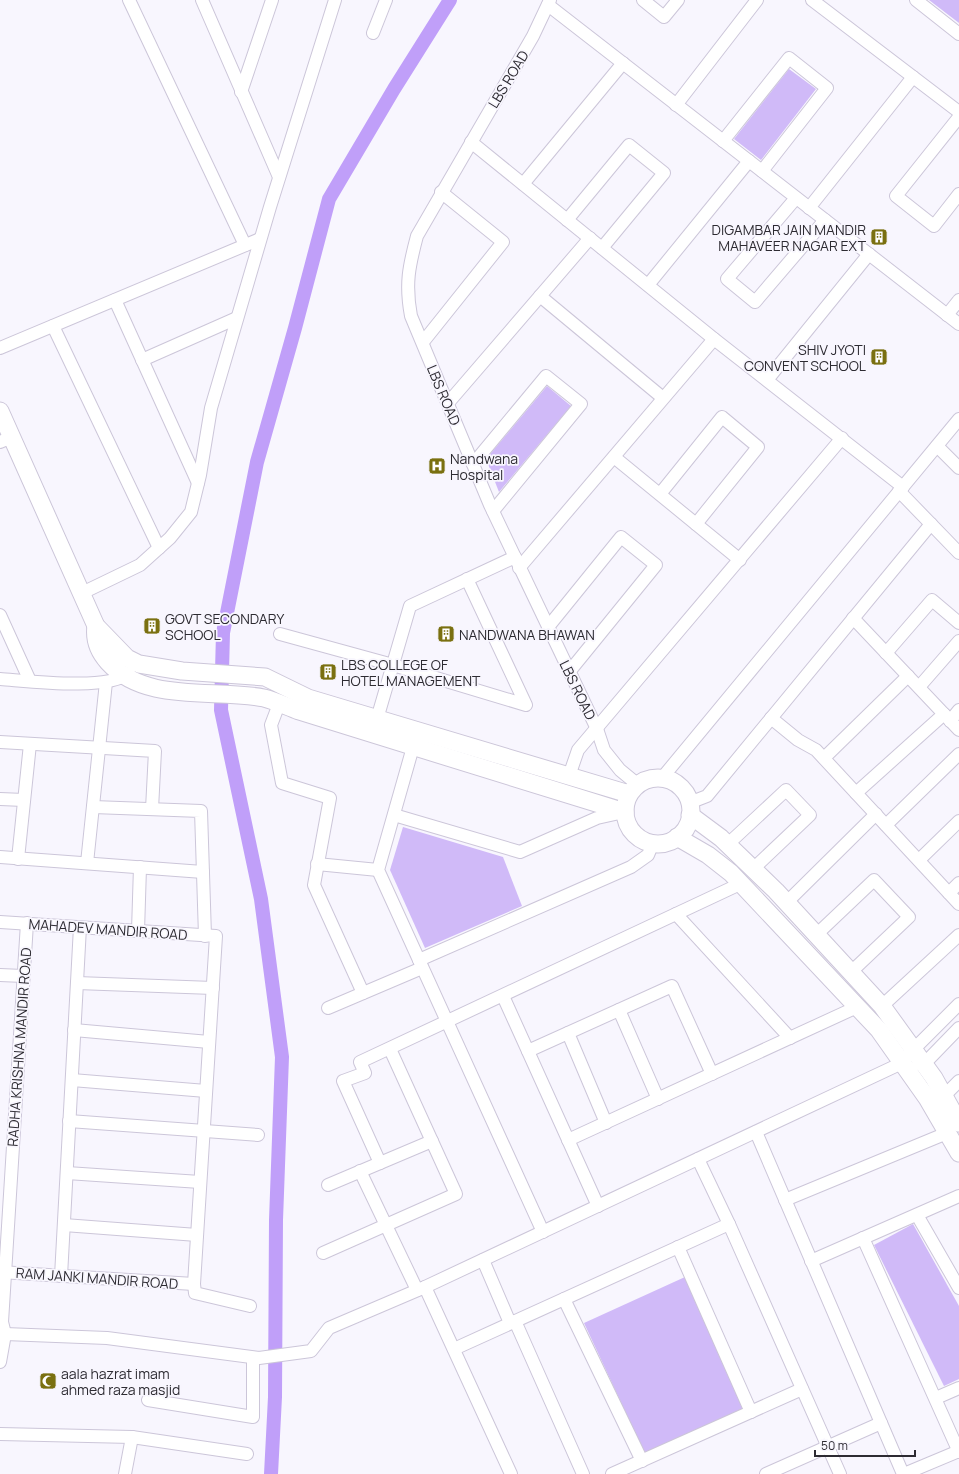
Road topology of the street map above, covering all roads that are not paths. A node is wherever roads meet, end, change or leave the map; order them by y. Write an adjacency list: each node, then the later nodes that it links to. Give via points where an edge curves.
1 (129, 0): 34 (street)
2 (202, 0): 16 (street)
3 (272, 0): 16 (street)
4 (334, 0): 24 (street)
5 (386, 0): 12 (street)
6 (643, 0): 7 (street, via 664,17)
7 (678, 0)
8 (757, 0): 17 (street)
9 (812, 0): 15 (street)
10 (916, 0): 13 (street)
11 (549, 3): 14 (street); 20 (street, LBS ROAD, via 533,36)
12 (373, 33)
13 (959, 34)
14 (622, 63): 17 (street); 25 (street)
15 (913, 77): 18 (street); 29 (street)
16 (242, 92): 24 (street)
17 (676, 105): 21 (street)
18 (959, 112)
19 (959, 117): 27 (street, via 896,196 934,226)
20 (471, 142): 25 (street); 26 (street, LBS ROAD)
21 (723, 142): 22 (street); 23 (street, via 789,58 827,88)
22 (749, 162): 23 (street); 37 (street)
23 (762, 171): 28 (street)
24 (279, 176): 33 (street)
25 (523, 184): 30 (street)
26 (441, 192): 46 (street, LBS ROAD, via 417,236 409,265 407,293); 46 (street, via 503,242)
27 (959, 194)
28 (796, 198): 29 (street); 31 (street, via 727,279 755,302)
29 (809, 208): 31 (street)
30 (567, 220): 32 (street); 35 (street, via 629,145 664,173)
31 (825, 220): 36 (street)
32 (590, 238): 35 (street); 38 (street)
33 (260, 239): 34 (street); 42 (street)
34 (245, 245): 39 (street)
35 (602, 248): 37 (street)
36 (869, 254): 41 (street); 49 (street)
37 (648, 286): 45 (street)
38 (540, 296): 50 (street); 51 (street)
39 (115, 300): 44 (street); 48 (street)
40 (959, 300): 41 (street)
41 (947, 315): 43 (street)
42 (237, 318): 48 (street); 60 (street, via 211,408)
43 (959, 324)
44 (53, 326): 47 (street); 66 (street)
45 (714, 338): 49 (street); 50 (street)
46 (422, 342): 51 (street, LBS ROAD)
47 (0, 348)
48 (142, 360): 60 (street)
49 (767, 380): 54 (street)
50 (663, 398): 57 (street)
51 (448, 403): 58 (street, LBS ROAD)
52 (0, 411): 55 (street)
53 (959, 419): 56 (street)
54 (842, 438): 61 (street); 68 (street)
55 (6, 440): 71 (street)
56 (937, 446): 59 (street); 61 (street)
57 (614, 456): 62 (street); 69 (street)
58 (473, 464): 63 (street, LBS ROAD); 63 (street, via 546,376 581,404)
59 (959, 468)
60 (198, 482): 66 (street, via 190,512)
61 (901, 489): 65 (street); 103 (street)
62 (660, 494): 64 (street); 64 (street, via 722,418 752,442 758,447)
63 (493, 511): 69 (street, LBS ROAD)
64 (696, 524): 68 (street)
65 (931, 524): 67 (street); 73 (street)
66 (159, 548): 71 (street, via 140,565)
67 (959, 553)
68 (740, 560): 94 (street)
69 (517, 562): 70 (street); 76 (street, LBS ROAD)
70 (468, 579): 81 (street, via 410,606); 81 (street, via 526,705)
71 (82, 593): 75 (street)
72 (0, 615): 86 (street)
73 (853, 618): 79 (street); 92 (street)
74 (959, 623): 79 (street, via 932,600)
75 (96, 626): 80 (street, via 127,658); 83 (street, via 95,635 100,654 115,670)
76 (548, 627): 82 (street, LBS ROAD); 82 (street, via 621,537 656,565)
77 (280, 634): 81 (street)
78 (959, 641): 88 (street)
79 (886, 653): 84 (street)
80 (139, 664): 83 (street); 93 (street, via 182,671 265,678 308,698)
81 (392, 664): 93 (street)
82 (569, 672): 94 (street, LBS ROAD)
83 (125, 676): 87 (street); 89 (street, via 138,684 180,692)
84 (908, 676): 88 (street); 101 (street)
85 (0, 679): 86 (street)
86 (30, 681): 87 (street)
87 (106, 682): 99 (street)
88 (919, 687): 91 (street)
89 (272, 701): 96 (street); 123 (street, via 271,725 282,783 330,798)
90 (959, 710): 91 (street)
91 (947, 717): 95 (street); 105 (street)
92 (771, 718): 101 (street); 110 (street, via 707,796)
93 (377, 719): 96 (street)
94 (597, 729): 102 (street, via 578,750); 104 (street, LBS ROAD, via 604,750)
95 (959, 730)
96 (415, 739): 102 (street); 111 (street); 113 (street)
97 (0, 742): 98 (street)
98 (30, 744): 99 (street); 107 (street)
99 (99, 748): 108 (street); 109 (street, via 155,751)
100 (959, 754): 115 (street)
101 (824, 758): 105 (street)
102 (569, 776): 104 (street)
103 (662, 778): 104 (street, via 649,779); 110 (street, via 674,782 684,791)
104 (633, 789): 111 (street)
105 (856, 793): 112 (street)
106 (0, 799): 107 (street)
107 (24, 800): 120 (street)
108 (93, 806): 109 (street); 122 (street)
109 (152, 809): 127 (street, via 201,811)
110 (690, 809): 116 (street, via 686,828); 118 (street)
111 (625, 812): 113 (street, via 598,818 520,852); 117 (street, via 625,819 631,831 641,839)
112 (876, 814): 115 (street); 131 (street)
113 (394, 815): 126 (street)
114 (959, 821): 121 (street)
115 (886, 825): 121 (street)
116 (678, 837): 117 (street, via 666,843); 129 (street, via 708,855)
117 (653, 843): 141 (street, via 648,855 631,867)
118 (728, 844): 125 (street); 125 (street, via 786,790 810,815)
119 (0, 857): 120 (street)
120 (18, 859): 122 (street)
121 (919, 860): 130 (street)
122 (87, 864): 124 (street)
123 (317, 864): 126 (street); 147 (street, via 314,885)
124 (140, 867): 127 (street); 137 (street)
125 (753, 869): 131 (street)
126 (378, 870): 141 (street)
127 (203, 872): 140 (street)
128 (959, 883): 130 (street)
129 (740, 884): 133 (street); 151 (street)
130 (949, 893): 132 (street)
131 (786, 903): 138 (street)
132 (959, 904)
133 (676, 914): 148 (street); 158 (street)
134 (0, 922): 135 (street, MAHADEV MANDIR ROAD)
135 (26, 924): 136 (street, MAHADEV MANDIR ROAD); 144 (street, RADHA KRISHNA MANDIR ROAD)
136 (80, 927): 137 (street, MAHADEV MANDIR ROAD); 145 (street)
137 (138, 931): 140 (street, MAHADEV MANDIR ROAD)
138 (816, 935): 142 (street); 142 (street, via 874,880 909,917)
139 (959, 935): 150 (street)
140 (211, 936): 146 (street)
141 (421, 964): 147 (street); 154 (street)
142 (851, 972): 150 (street)
143 (0, 975): 144 (street)
144 (23, 976): 182 (street, RADHA KRISHNA MANDIR ROAD)
145 (77, 983): 146 (street); 156 (street)
146 (213, 988): 159 (street)
147 (363, 993): 152 (street)
148 (503, 996): 154 (street); 162 (street)
149 (959, 1004): 161 (street)
150 (882, 1006): 161 (street)
151 (858, 1007): 158 (street); 163 (street, via 879,1030)
152 (328, 1008)
153 (619, 1010): 157 (street); 165 (street, via 672,986); 170 (street)
154 (447, 1022): 160 (street); 195 (street)
155 (959, 1028): 164 (street)
156 (74, 1030): 159 (street); 166 (street)
157 (568, 1033): 162 (street); 172 (street)
158 (790, 1038): 165 (street)
159 (209, 1042): 168 (street)
160 (390, 1049): 178 (street); 181 (street, via 360,1062 365,1073 343,1081)
161 (914, 1049): 163 (street); 164 (street)
162 (528, 1051): 177 (street)
163 (902, 1063): 164 (street); 173 (street); 175 (street)
164 (924, 1064): 169 (street)
165 (712, 1074): 170 (street)
166 (72, 1080): 168 (street); 171 (street)
167 (959, 1081): 169 (street)
168 (206, 1091): 174 (street)
169 (944, 1096): 173 (street)
170 (658, 1099): 172 (street)
171 (69, 1121): 174 (street); 184 (street)
172 (606, 1123): 177 (street)
173 (953, 1128): 179 (street); 188 (street)
174 (204, 1131): 176 (street); 185 (street)
175 (756, 1132): 180 (street); 188 (street)
176 (258, 1135)
177 (568, 1140): 189 (street)
178 (432, 1141): 181 (street); 192 (street, via 456,1194)
179 (959, 1153)
180 (698, 1159): 189 (street); 193 (street)
181 (380, 1163): 183 (street)
182 (6, 1169): 191 (street, RADHA KRISHNA MANDIR ROAD)
183 (360, 1171): 186 (street); 192 (street)
184 (67, 1173): 185 (street); 194 (street)
185 (200, 1182): 196 (street)
186 (328, 1185)
187 (959, 1196): 190 (street)
188 (785, 1200): 201 (street)
189 (598, 1206): 195 (street)
190 (916, 1215): 197 (street); 205 (street)
191 (4, 1219): 202 (street, RADHA KRISHNA MANDIR ROAD)
192 (386, 1224): 199 (street); 206 (street)
193 (728, 1224): 198 (street); 216 (street)
194 (64, 1225): 196 (street); 203 (street)
195 (542, 1232): 200 (street)
196 (197, 1235): 204 (street)
197 (863, 1238): 201 (street); 217 (street)
198 (678, 1247): 207 (street); 219 (street)
199 (323, 1253)
200 (482, 1260): 206 (street); 210 (street)
201 (811, 1261): 220 (street)
202 (2, 1272): 203 (street, RAM JANKI MANDIR ROAD); 209 (street, RADHA KRISHNA MANDIR ROAD)
203 (61, 1276): 204 (street, RAM JANKI MANDIR ROAD)
204 (194, 1284): 208 (street, via 195,1294)
205 (959, 1288)
206 (421, 1289): 212 (street); 213 (street, via 329,1328 311,1351)
207 (564, 1299): 210 (street); 226 (street)
208 (250, 1306)
209 (1, 1322): 211 (street, RADHA KRISHNA MANDIR ROAD)
210 (512, 1322): 212 (street); 229 (street)
211 (5, 1334): 213 (street, via 107,1338); 214 (street, RADHA KRISHNA MANDIR ROAD)
212 (454, 1349): 228 (street)
213 (256, 1358): 218 (street, via 253,1417)
214 (0, 1362)
215 (959, 1388): 217 (street)
216 (802, 1389): 219 (street); 223 (street)
217 (936, 1398): 224 (street)
218 (148, 1400)
219 (751, 1412): 226 (street)
220 (881, 1423): 223 (street); 233 (street)
221 (0, 1434): 222 (street)
222 (132, 1437): 225 (street); 227 (street)
223 (828, 1446): 231 (street); 232 (street)
224 (959, 1451): 233 (street)
225 (247, 1454)
226 (642, 1461): 230 (street)
227 (125, 1474)
228 (512, 1474)
229 (583, 1474)
230 (612, 1474)
231 (766, 1474)
232 (840, 1474)
233 (904, 1474)

